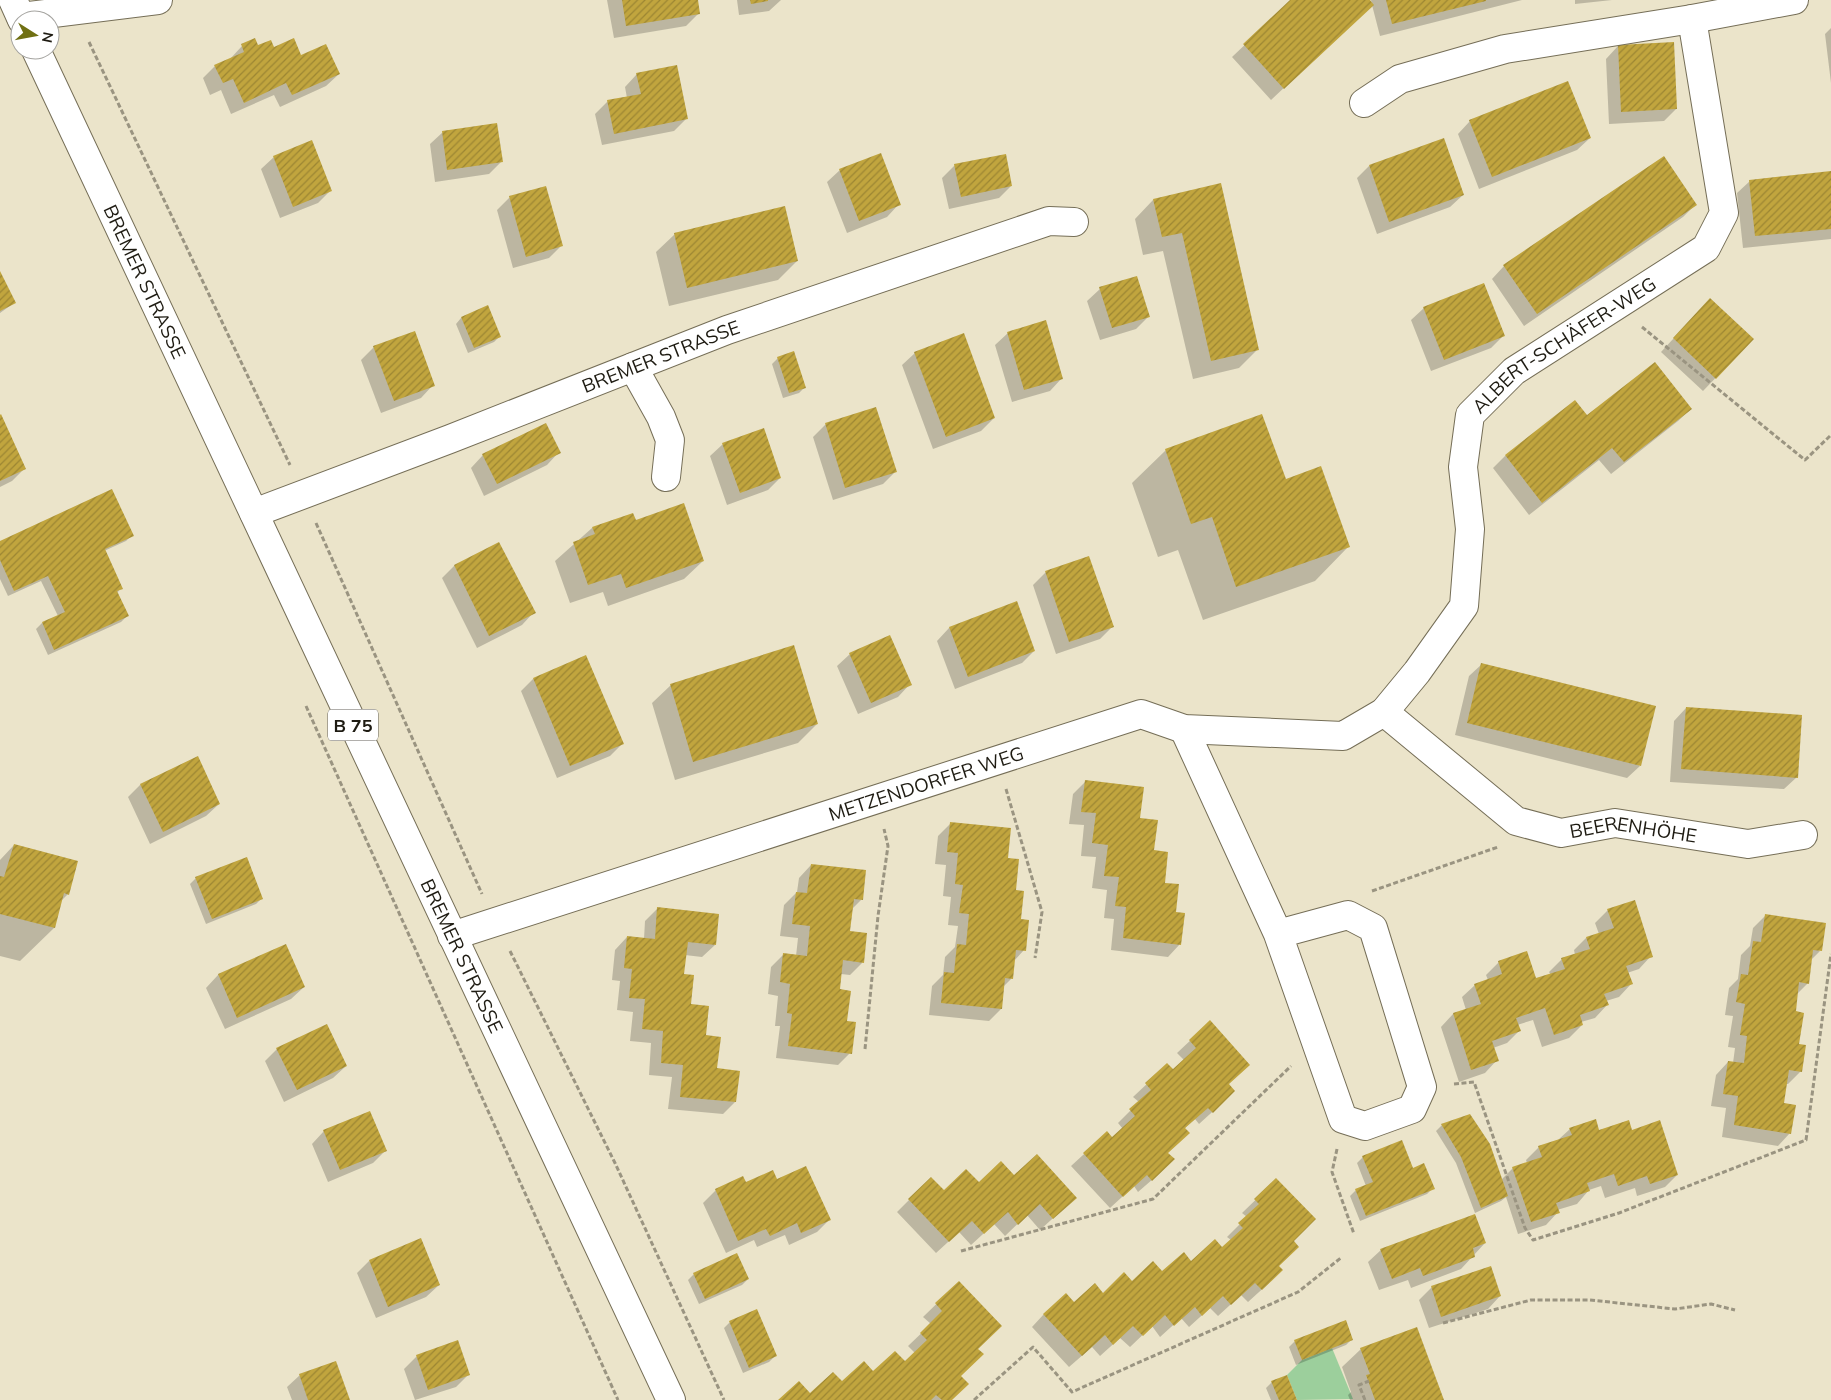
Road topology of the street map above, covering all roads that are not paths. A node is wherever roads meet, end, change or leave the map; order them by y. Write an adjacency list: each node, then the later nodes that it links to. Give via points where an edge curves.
1 (158, 0): 3 (street)
2 (1794, 0): 4 (street)
3 (60, 11)
4 (1692, 19): 6 (street, via 1505,49 1400,79); 11 (street, ALBERT-SCHÄFER-WEG, via 1724,213 1706,248 1514,371 1470,416 1463,467 1470,529 1464,606)
5 (41, 60): 10 (street, BREMER STRASSE / B 75)
6 (1364, 104)
7 (1074, 222): 8 (street, BREMER STRASSE, via 1049,221 727,330)
8 (633, 366): 9 (street, via 670,440); 10 (street, BREMER STRASSE)
9 (666, 477)
10 (254, 513): 15 (street, BREMER STRASSE / B 75)
11 (1384, 712): 12 (street, ALBERT-SCHÄFER-WEG, via 1343,736); 13 (street, BEERENHÖHE, via 1516,821 1561,833 1615,823 1748,844)
12 (1184, 729): 14 (street); 15 (street, METZENDORFER WEG, via 1141,714)
13 (1803, 835)
14 (1278, 934): 14 (street, via 1342,1119 1365,1126 1412,1110 1422,1087 1373,928 1348,915)
15 (452, 936): 16 (street, BREMER STRASSE / B 75)
16 (671, 1400)

